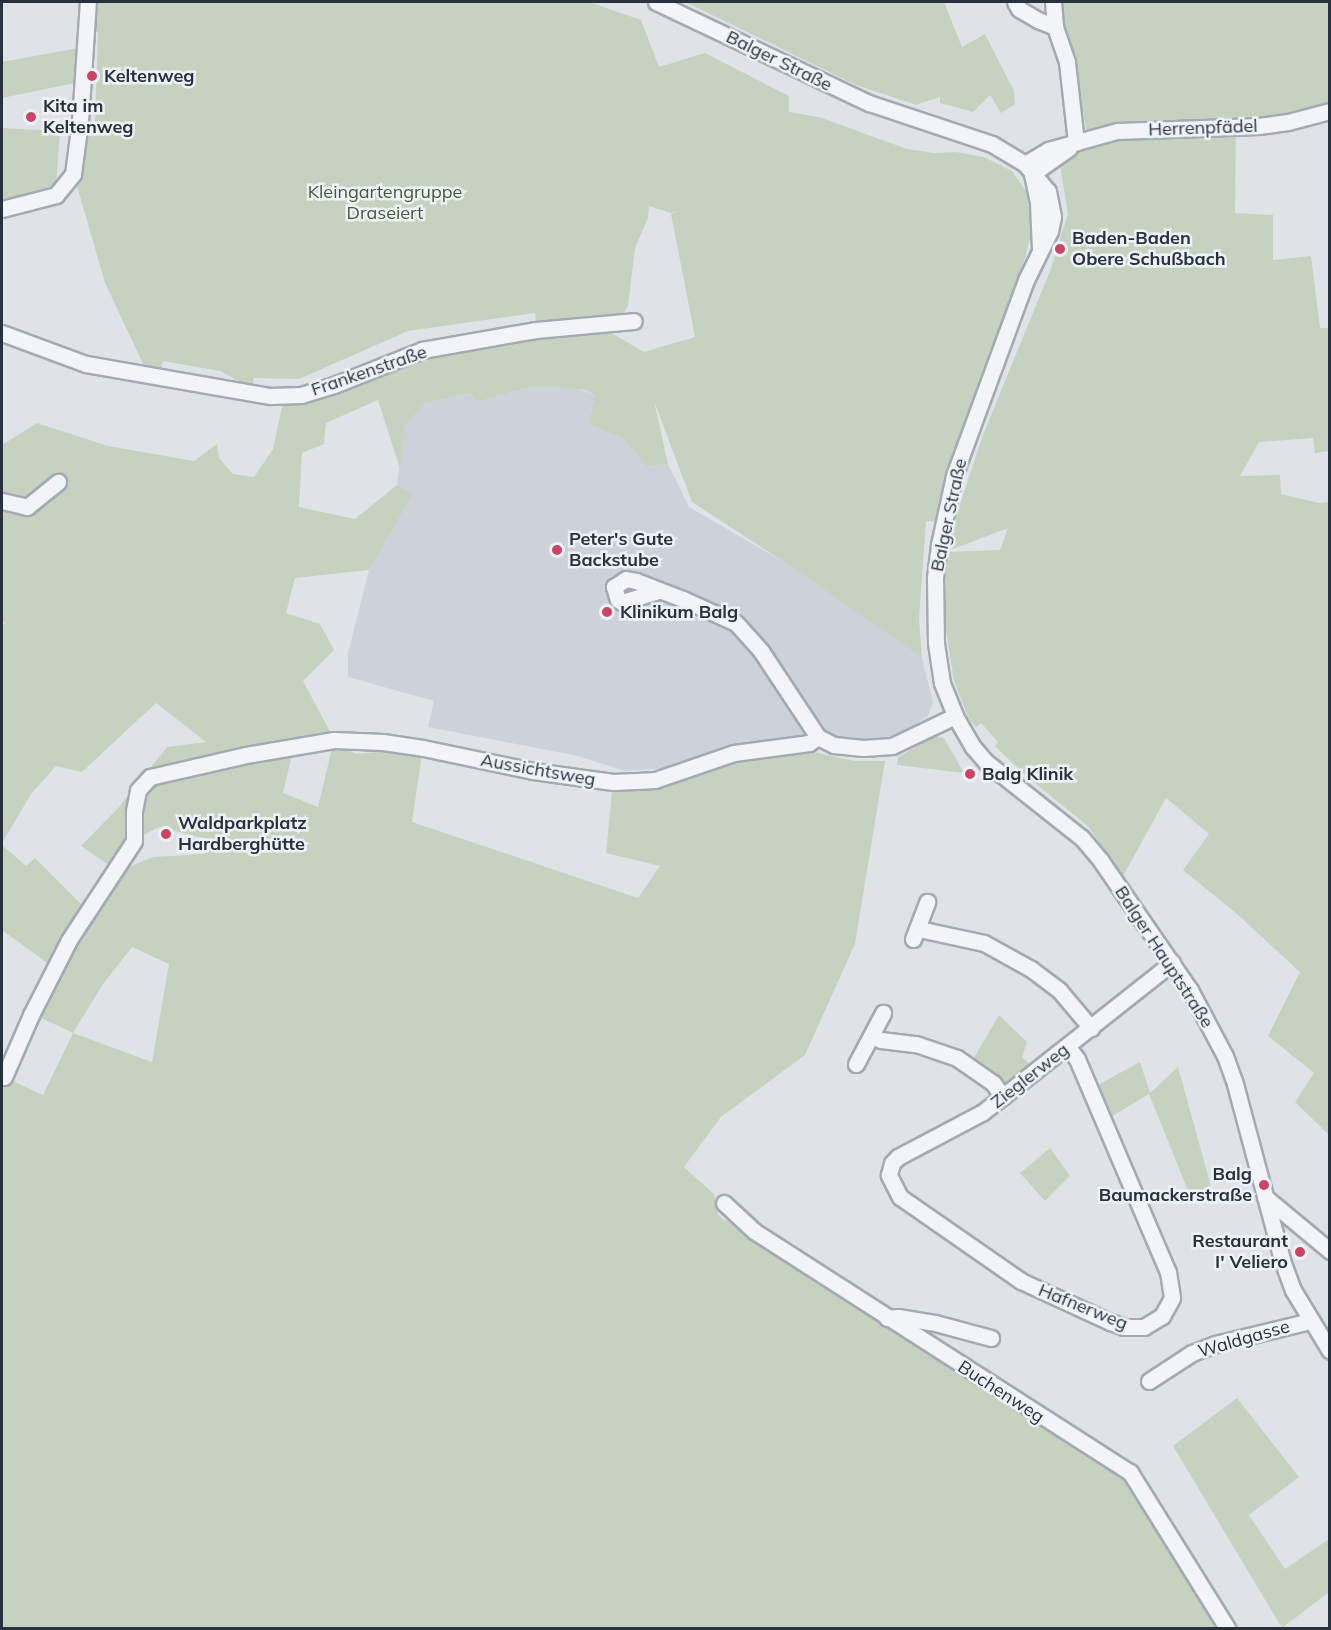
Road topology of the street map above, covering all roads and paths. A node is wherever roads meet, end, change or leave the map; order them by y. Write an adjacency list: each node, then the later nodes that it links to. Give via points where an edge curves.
1 (88, 2): 9 (street, via 73,174 56,195)
2 (656, 2): 8 (street, Balger Straße, via 828,86 992,144)
3 (1015, 2): 5 (street, via 1019,9)
4 (1053, 2): 5 (street)
5 (1055, 27): 7 (street, via 1067,62)
6 (1329, 111): 7 (street, Herrenpfädel, via 1259,126 1117,131)
7 (1076, 142): 8 (street, Herrenpfädel)
8 (1028, 169): 15 (street, Balger Straße, via 1043,183 1051,200 1050,231 1006,331 954,476 939,545 936,644 942,683)
9 (2, 209)
10 (634, 321): 11 (street, Frankenstraße, via 535,330 422,350 301,395 270,396 86,364)
11 (2, 333)
12 (58, 482): 13 (street, via 27,507)
13 (2, 501)
14 (658, 591): 16 (street, via 736,623 761,651)
15 (955, 716): 16 (street, via 892,746 834,745); 18 (street, Balger Hauptstraße, via 986,762 1083,838)
16 (818, 737): 24 (street, Aussichtsweg, via 808,743 734,753 655,780 613,782 533,771 423,748 334,740 150,777 138,790 134,841 69,940)
17 (927, 902): 20 (street, via 916,934 984,943 1059,990)
18 (1172, 963): 20 (street, Zieglerweg); 27 (street, Balger Hauptstraße, via 1225,1056)
19 (883, 1013): 21 (street)
20 (1091, 1028): 22 (street, Zieglerweg)
21 (871, 1036): 23 (street); 25 (street, via 916,1044 957,1058 993,1083)
22 (1068, 1047): 25 (street, Zieglerweg); 26 (street, Hafnerweg, via 1077,1059 1168,1272 1172,1298 1162,1316 1144,1327 1124,1327 1021,1281 900,1197)
23 (856, 1064)
24 (4, 1077)
25 (1003, 1097): 26 (street, Zieglerweg, via 983,1112 898,1157 889,1169)
26 (890, 1179)
27 (1265, 1197): 29 (street); 31 (street, Balger Hauptstraße, via 1282,1260)
28 (724, 1203): 30 (street, Buchenweg, via 754,1231)
29 (1329, 1251)
30 (886, 1318): 32 (street, via 935,1323); 35 (street, Buchenweg, via 1130,1472)
31 (1310, 1321): 33 (street, Balger Hauptstraße); 34 (street, Waldgasse, via 1215,1344 1192,1353)
32 (991, 1338)
33 (1329, 1351)
34 (1149, 1380)
35 (1227, 1629)

